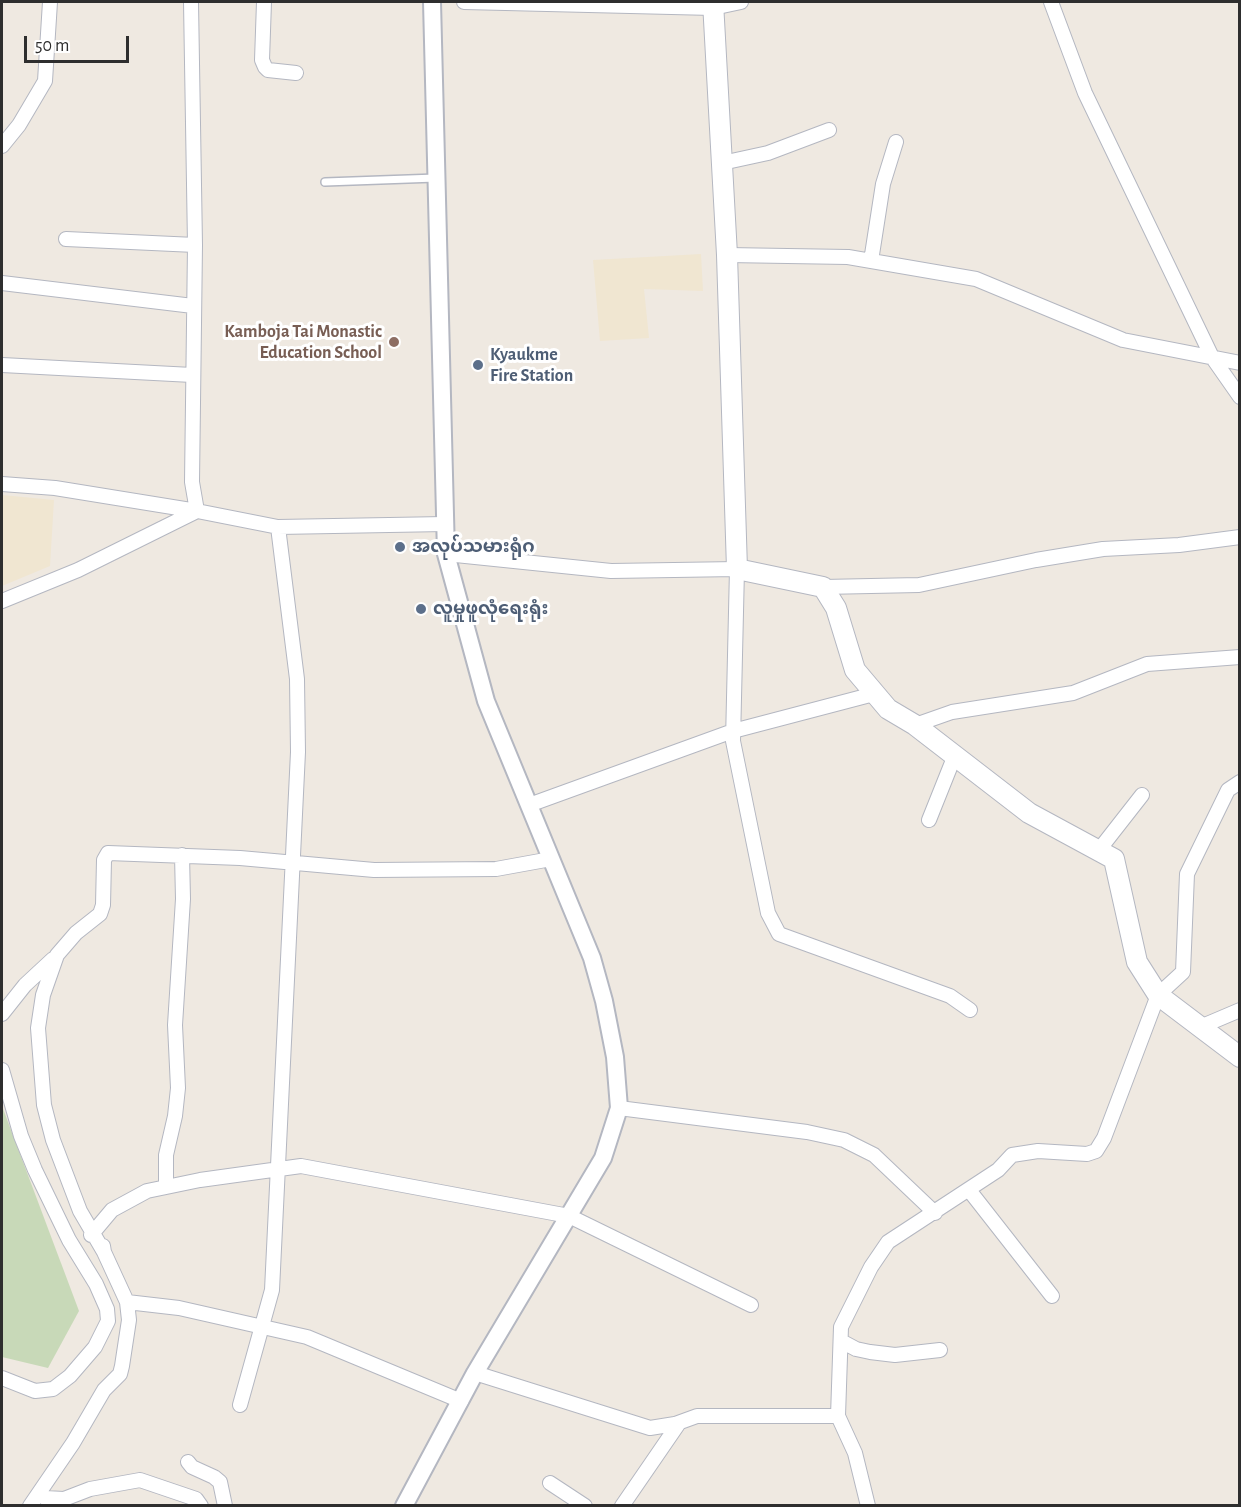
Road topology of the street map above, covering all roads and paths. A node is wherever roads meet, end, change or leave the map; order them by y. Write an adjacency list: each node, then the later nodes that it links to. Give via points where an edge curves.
1 (50, 2): 12 (street, via 45,81)
2 (191, 2): 17 (street)
3 (264, 2): 9 (street, via 265,67)
4 (432, 2): 14 (street)
5 (464, 2): 8 (street)
6 (741, 2): 8 (street)
7 (1051, 2): 22 (street, via 1085,93)
8 (713, 5): 13 (main road)
9 (296, 73)
10 (829, 130): 13 (street, via 768,153)
11 (896, 142): 19 (street, via 883,184)
12 (2, 146)
13 (722, 163): 18 (main road)
14 (437, 178): 15 (lane); 29 (street)
15 (325, 182)
16 (66, 239): 17 (street)
17 (195, 245): 21 (street)
18 (727, 255): 19 (street, via 848,257); 33 (main road)
19 (871, 261): 22 (street, via 976,279 1123,340)
20 (2, 283): 21 (street)
21 (193, 306): 25 (street)
22 (1212, 357): 23 (street); 26 (street)
23 (1239, 363)
24 (2, 365): 25 (street)
25 (192, 375): 28 (street, via 192,482)
26 (1239, 397)
27 (2, 484): 28 (street, via 55,488)
28 (197, 512): 30 (street); 35 (street, via 78,570)
29 (445, 524): 30 (street); 32 (street)
30 (278, 527): 48 (street, via 297,679)
31 (1239, 537): 34 (street, via 1103,549 918,585)
32 (446, 554): 33 (street, via 611,571); 43 (street, via 486,700)
33 (737, 569): 34 (main road); 39 (street)
34 (823, 587): 37 (main road, via 836,608 855,670)
35 (2, 601)
36 (1239, 657): 38 (street, via 1147,664 1073,693 951,712)
37 (874, 694): 38 (main road, via 888,709); 39 (street)
38 (915, 725): 40 (main road)
39 (733, 731): 43 (street); 51 (street, via 768,913 779,934 950,996)
40 (955, 755): 44 (street); 45 (main road, via 1029,813)
41 (1239, 782): 50 (street, via 1228,790 1187,873 1183,972)
42 (1142, 795): 45 (street)
43 (529, 805): 47 (street)
44 (929, 819)
45 (1098, 850): 50 (main road, via 1114,859 1137,962)
46 (182, 855): 48 (street); 49 (street, via 108,853 104,860 100,914); 59 (street, via 175,1024 178,1088 166,1155)
47 (551, 860): 48 (street, via 486,869 374,870); 57 (street, via 592,958 604,1001 615,1057)
48 (292, 863): 58 (street)
49 (57, 955): 53 (street); 64 (street, via 43,995 38,1028 44,1105 65,1172)
50 (1158, 995): 54 (main road); 60 (street, via 1096,1151 1087,1155 1038,1151 1012,1155)
51 (970, 1010)
52 (1239, 1010): 54 (street)
53 (2, 1014)
54 (1200, 1027): 55 (main road)
55 (1239, 1057)
56 (2, 1070): 73 (street, via 35,1170 69,1240 96,1284 108,1321 95,1347 53,1389 35,1390)
57 (619, 1108): 62 (street, via 844,1140 874,1155); 63 (street, via 603,1158)
58 (276, 1169): 59 (street); 63 (street, via 301,1166); 69 (street, via 272,1290)
59 (166, 1187): 61 (street, via 147,1191)
60 (969, 1190): 62 (street); 66 (street)
61 (116, 1208): 64 (street); 65 (street, via 106,1229)
62 (935, 1213): 70 (street, via 888,1242 841,1327)
63 (569, 1216): 68 (street); 72 (street)
64 (91, 1235): 65 (street)
65 (104, 1252): 67 (street)
66 (1052, 1296)
67 (127, 1302): 69 (street); 81 (street, via 129,1320 120,1374 104,1390)
68 (751, 1305)
69 (262, 1325): 74 (street, via 307,1337); 75 (street)
70 (841, 1341): 71 (street, via 856,1349 895,1355); 76 (street)
71 (940, 1350)
72 (475, 1373): 74 (street); 77 (street, via 650,1428)
73 (2, 1378)
74 (460, 1401): 84 (street)
75 (240, 1405)
76 (838, 1416): 77 (street, via 697,1416); 87 (street, via 855,1453)
77 (679, 1423): 86 (street)
78 (188, 1462): 83 (street, via 219,1482)
79 (550, 1483): 85 (street)
80 (45, 1498): 82 (street, via 64,1499 90,1489 140,1480 196,1499)
81 (30, 1506)
82 (201, 1506)
83 (225, 1506)
84 (405, 1506)
85 (585, 1506)
86 (622, 1506)
87 (868, 1506)

